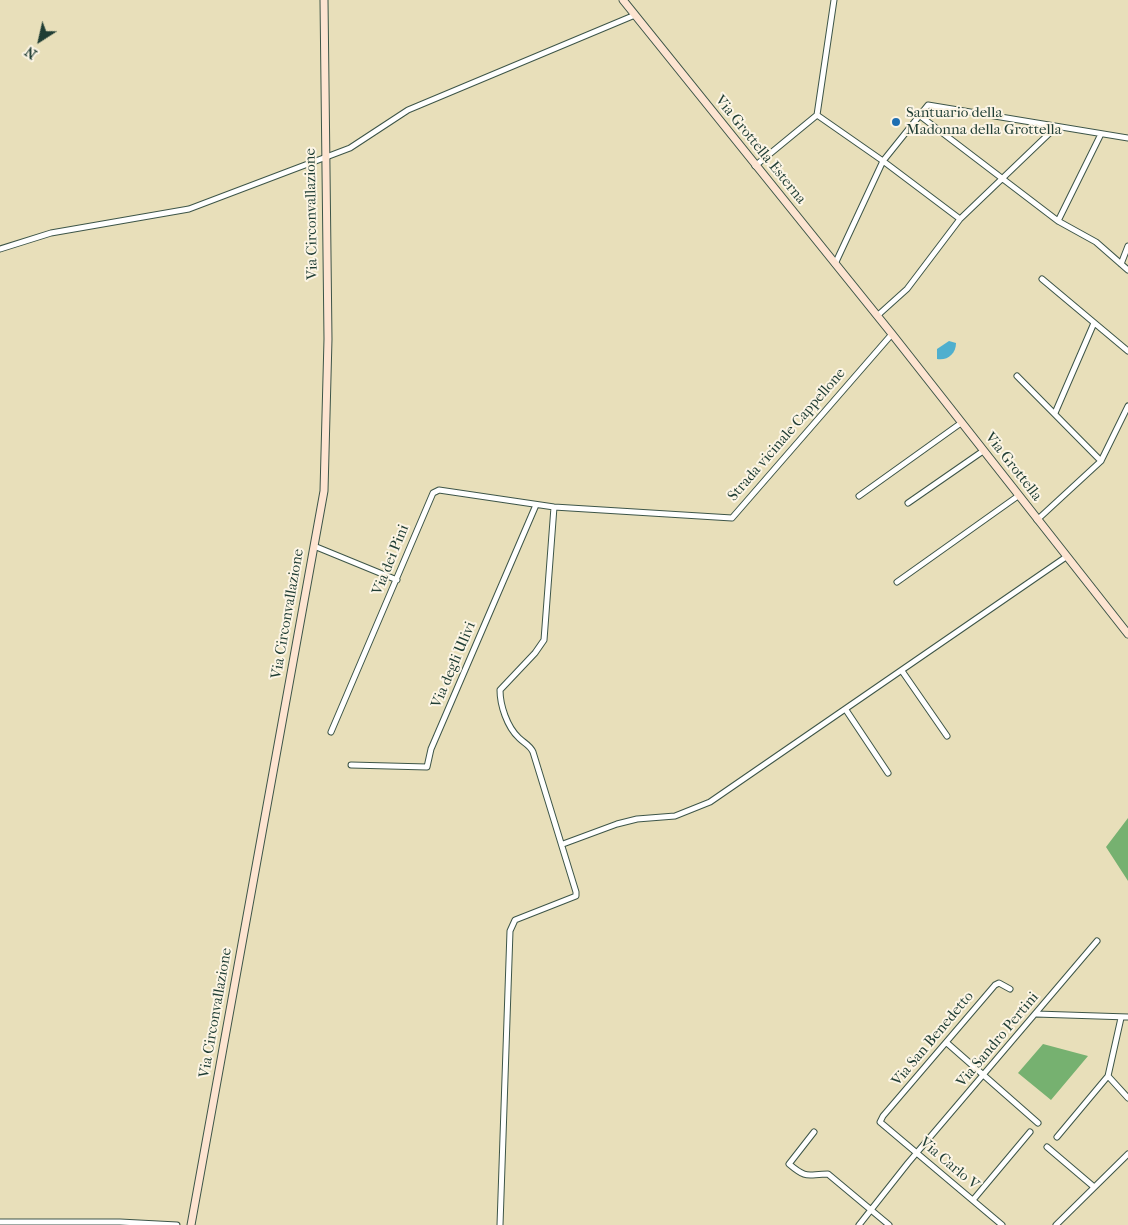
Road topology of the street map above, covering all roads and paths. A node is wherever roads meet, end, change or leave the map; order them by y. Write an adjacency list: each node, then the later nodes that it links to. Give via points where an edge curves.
1 (324, 0): 10 (main road, Via Circonvallazione)
2 (623, 0): 4 (main road, Via Grottella Esterna)
3 (834, 0): 5 (street)
4 (635, 15): 10 (street, via 408,110 350,148); 12 (main road, Via Grottella Esterna)
5 (817, 115): 11 (street); 12 (street)
6 (919, 115): 7 (street, via 928,105); 11 (street); 13 (street)
7 (1056, 127): 8 (street); 13 (street)
8 (1101, 134): 9 (street); 15 (street)
9 (1128, 138)
10 (325, 158): 17 (street, via 190,210 51,233); 38 (main road, Via Circonvallazione, via 324,491)
11 (884, 161): 14 (street); 18 (street)
12 (755, 166): 18 (main road, Via Grottella Esterna)
13 (1002, 179): 14 (street); 15 (street)
14 (960, 219): 22 (street, via 907,289)
15 (1058, 221): 19 (street, via 1096,242)
16 (1128, 246): 19 (street)
17 (0, 248)
18 (835, 264): 22 (main road, Via Grottella Esterna)
19 (1121, 264): 20 (street)
20 (1128, 270)
21 (1042, 279): 23 (street)
22 (877, 316): 24 (main road, Via Grottella)
23 (1094, 323): 25 (street); 28 (street)
24 (892, 334): 29 (main road, Via Grottella); 36 (street, Strada vicinale Cappellone, via 732,518)
25 (1128, 351)
26 (1017, 376): 28 (street)
27 (1128, 406): 31 (street)
28 (1055, 413): 31 (street)
29 (961, 423): 30 (main road, Via Grottella); 32 (street)
30 (983, 451): 33 (main road, Via Grottella); 34 (street)
31 (1102, 461): 37 (street)
32 (859, 496)
33 (1018, 496): 37 (main road, Via Grottella); 41 (street)
34 (908, 503)
35 (536, 505): 36 (street, Strada vicinale Cappellone); 40 (street, Via dei Pini, via 439,490 433,493); 47 (street, Via degli Ulivi, via 431,749 427,766)
36 (554, 507): 49 (street, via 544,640 500,690 500,697 513,732 531,747)
37 (1037, 520): 39 (main road, Via Grottella)
38 (314, 546): 40 (street); 72 (main road, Via Circonvallazione)
39 (1066, 557): 42 (main road, Via Grottella); 43 (street)
40 (397, 580): 45 (street, Via dei Pini)
41 (897, 582)
42 (1128, 634)
43 (902, 671): 44 (street); 46 (street)
44 (846, 710): 48 (street); 49 (street, via 710,802 675,816 617,824)
45 (331, 732)
46 (947, 736)
47 (351, 765)
48 (888, 773)
49 (563, 844): 73 (street, via 576,896 515,920 510,931)
50 (1097, 941): 52 (street, Via Sandro Pertini)
51 (1010, 989): 55 (street, Via San Benedetto, via 999,983 995,985)
52 (1036, 1014): 54 (street); 56 (street, Via Sandro Pertini)
53 (1128, 1017): 54 (street)
54 (1121, 1018): 57 (street)
55 (947, 1043): 56 (street); 59 (street, Via San Benedetto)
56 (985, 1074): 60 (street); 65 (street, Via Sandro Pertini)
57 (1108, 1076): 58 (street); 63 (street)
58 (1128, 1098)
59 (880, 1122): 65 (street, Via Carlo V)
60 (1038, 1123)
61 (814, 1132): 69 (street, via 789,1164 811,1177 828,1174)
62 (1030, 1132): 68 (street)
63 (1057, 1137)
64 (1047, 1147): 67 (street)
65 (916, 1154): 68 (street, Via Carlo V); 69 (street, Via Sandro Pertini)
66 (1128, 1154): 67 (street)
67 (1094, 1188): 77 (street)
68 (973, 1200): 76 (street, Via Carlo V)
69 (871, 1210): 74 (street, Via Sandro Pertini); 75 (street)
70 (0, 1222): 71 (street)
71 (177, 1225)
72 (190, 1225)
73 (500, 1225)
74 (859, 1225)
75 (889, 1225)
76 (1002, 1225)
77 (1056, 1225)

